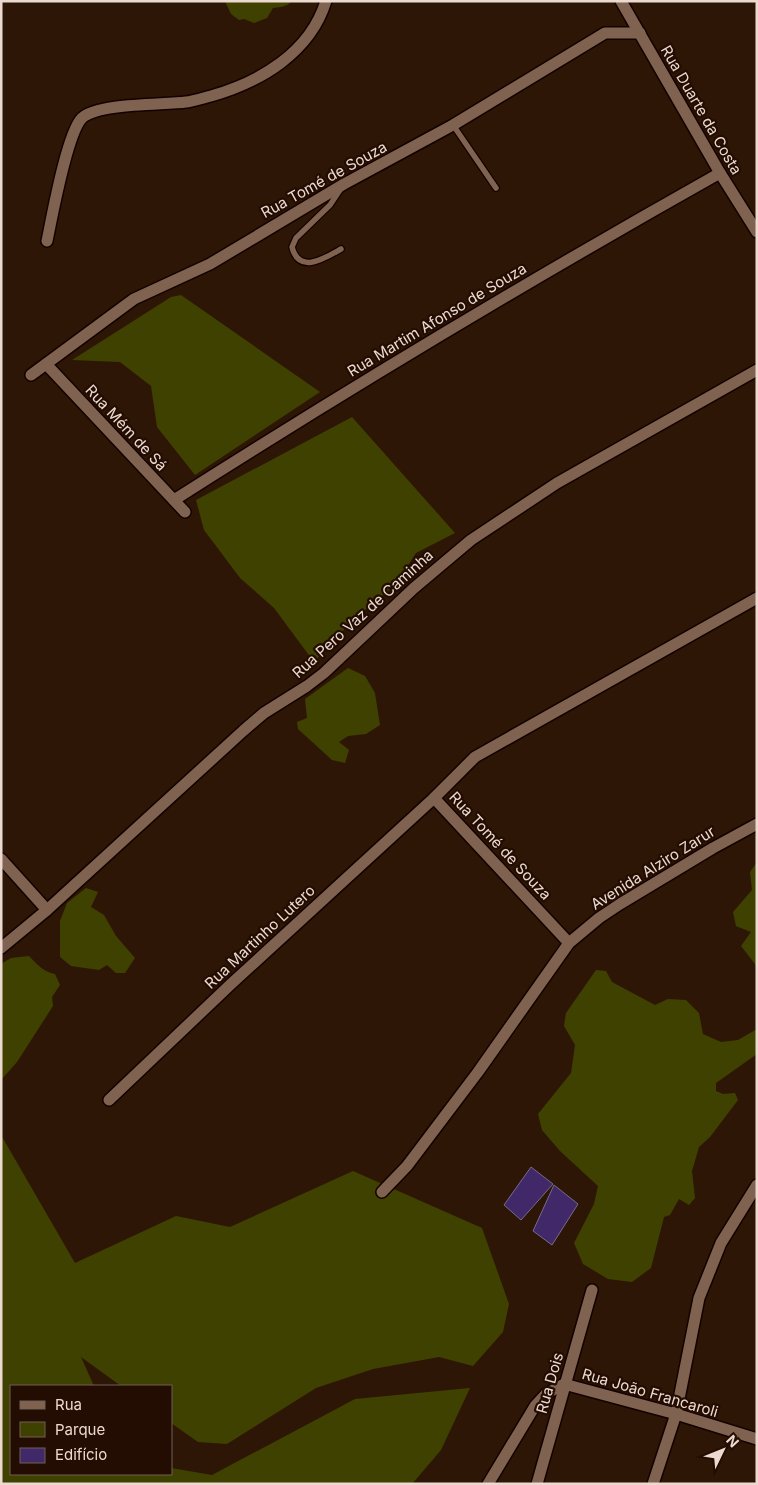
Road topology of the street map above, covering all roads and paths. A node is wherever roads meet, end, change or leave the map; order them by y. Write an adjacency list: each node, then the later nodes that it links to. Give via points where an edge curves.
1 (326, 1): 9 (street, via 311,34 276,67 256,79 188,102 120,107 89,114 82,119 66,158)
2 (621, 1): 3 (street, Rua Duarte da Costa)
3 (640, 33): 4 (street, Rua Tomé de Souza, via 605,33); 5 (street, Rua Duarte da Costa)
4 (453, 125): 6 (street, Rua Tomé de Souza); 7 (lane)
5 (720, 173): 8 (street, Rua Duarte da Costa); 14 (street, Rua Martim Afonso de Souza, via 436,338)
6 (344, 184): 10 (lane, via 330,205 296,238 292,247 298,259 308,263); 11 (street, Rua Tomé de Souza, via 210,264 134,299)
7 (496, 188)
8 (757, 232)
9 (46, 241)
10 (341, 249)
11 (46, 364): 13 (street, Rua Tomé de Souza); 14 (street, Rua Mém de Sá)
12 (757, 370): 20 (street, Rua Pero Vaz de Caminha, via 557,484 471,540 414,588 324,673 243,731)
13 (31, 375)
14 (174, 500): 15 (street, Rua Mém de Sá)
15 (185, 512)
16 (757, 598): 17 (street, Rua Tomé de Souza, via 475,757)
17 (434, 798): 21 (street, Rua Tomé de Souza); 23 (street, Rua Martinho Lutero)
18 (757, 824): 21 (street, Avenida Alziro Zarur, via 620,904)
19 (1, 859): 20 (street)
20 (47, 910): 22 (street, Rua Pero Vaz de Caminha)
21 (569, 943): 25 (street, via 478,1072 407,1166)
22 (1, 948)
23 (109, 1100)
24 (757, 1185): 28 (street, via 721,1243 699,1298)
25 (382, 1192)
26 (592, 1290): 27 (street, Rua Dois)
27 (564, 1384): 28 (street, Rua João Francaroli); 30 (street, via 546,1394 536,1406); 31 (street, Rua Dois)
28 (676, 1414): 29 (street, Rua João Francaroli); 32 (street)
29 (757, 1439)
30 (488, 1484)
31 (537, 1484)
32 (653, 1484)

